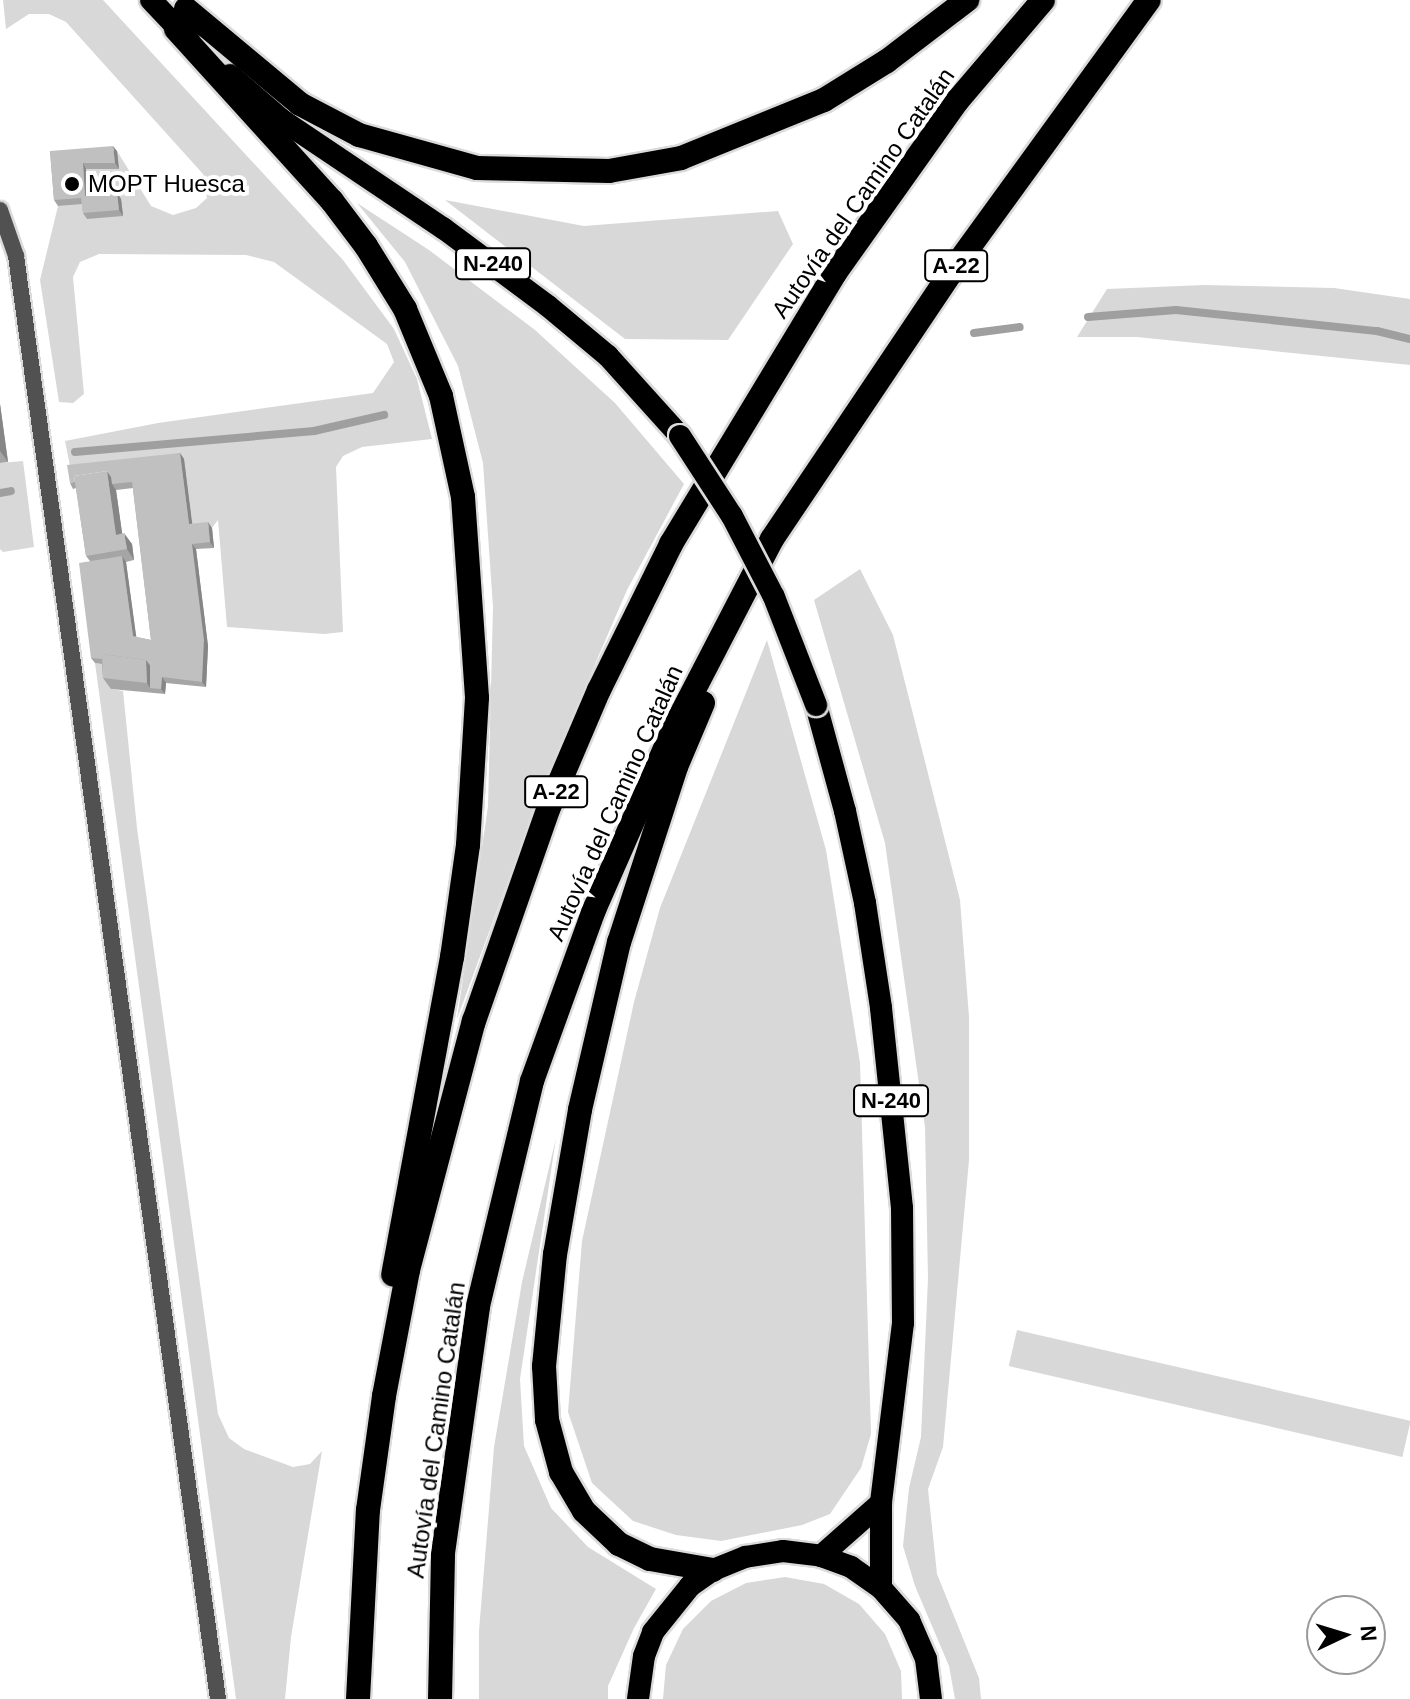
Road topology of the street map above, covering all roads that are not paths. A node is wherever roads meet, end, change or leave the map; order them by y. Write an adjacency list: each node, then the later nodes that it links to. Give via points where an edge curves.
1 (151, 0): 5 (highway, N-240)
2 (967, 0): 5 (highway, via 887,61 824,100 681,158 609,171 477,168 359,135 300,104)
3 (1043, 0): 9 (highway, Autovía del Camino Catalán / A-22, via 958,100 835,273 671,544 599,690 549,807 474,1021 408,1270)
4 (1149, 0): 7 (highway, Autovía del Camino Catalán / A-22, via 957,264)
5 (180, 13): 8 (highway, N-240, bridge, via 282,120 443,228 608,356 680,436 732,516 774,597 816,705 845,811 881,1008 902,1208 903,1323); 9 (highway, via 332,201 405,309 441,396 463,497 477,698 468,845 397,1242 376,1390)
6 (0, 210): 13 (street, via 16,256)
7 (772, 539): 11 (highway, via 676,767 619,942 575,1139 555,1254 544,1366 547,1420 561,1472 584,1511 619,1544 650,1559); 15 (highway, Autovía del Camino Catalán / A-22, via 672,732 594,910 532,1081 478,1306 443,1553)
8 (881, 1503): 10 (highway); 12 (highway, N-240)
9 (368, 1510): 14 (highway, Autovía del Camino Catalán / A-22)
10 (821, 1556): 11 (highway, via 783,1551 745,1557); 12 (highway, via 851,1567)
11 (713, 1570): 16 (highway, via 690,1586 653,1632)
12 (881, 1588): 17 (highway, via 909,1620 926,1659)
13 (218, 1699)
14 (358, 1699)
15 (440, 1699)
16 (638, 1699)
17 (931, 1699)

